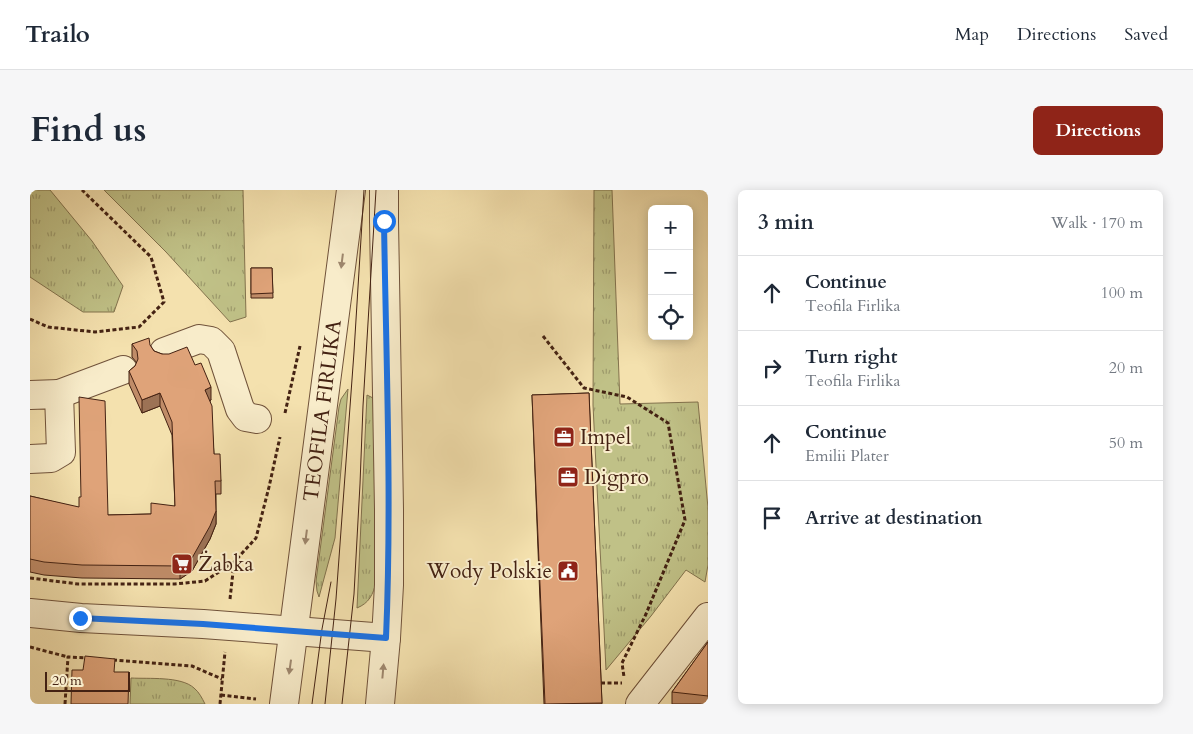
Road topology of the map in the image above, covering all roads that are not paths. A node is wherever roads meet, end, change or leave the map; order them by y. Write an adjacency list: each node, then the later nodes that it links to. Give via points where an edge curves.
1 (350, 190): 11 (street, TEOFILA FIRLIKA, one-way to 11)
2 (384, 190): 12 (street, via 390,509)
3 (164, 352): 7 (street, via 199,339 211,341 221,351 240,409 246,417)
4 (123, 370): 5 (street)
5 (58, 394): 6 (street); 8 (street, via 60,452 51,458)
6 (30, 396)
7 (257, 419)
8 (30, 459)
9 (30, 613): 11 (street)
10 (708, 618): 15 (street)
11 (295, 631): 12 (street); 13 (street, TEOFILA FIRLIKA, one-way to 13)
12 (386, 638): 14 (street, one-way to 12)
13 (284, 704)
14 (380, 704)
15 (640, 704)

